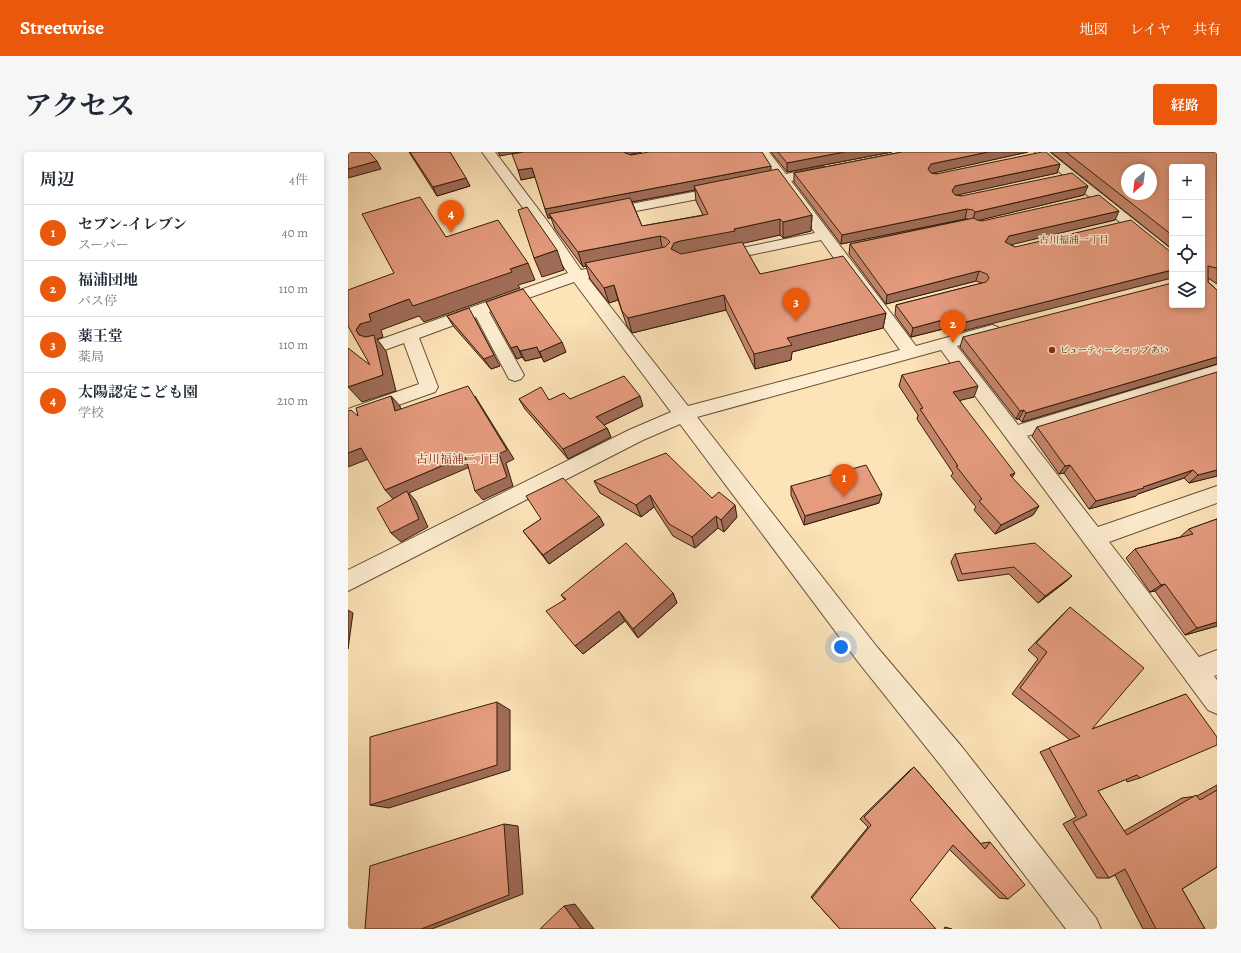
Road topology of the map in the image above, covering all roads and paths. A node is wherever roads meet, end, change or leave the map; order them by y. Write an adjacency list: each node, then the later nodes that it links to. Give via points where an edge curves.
1 (763, 152): 6 (street)
2 (1039, 155): 5 (street)
3 (499, 158): 19 (street, via 550,223)
4 (836, 168): 6 (street)
5 (1071, 176): 7 (street); 8 (street)
6 (783, 178): 10 (street); 13 (street)
7 (1056, 179)
8 (1098, 198): 9 (street); 11 (street)
9 (1083, 202)
10 (589, 216)
11 (1129, 223): 12 (street); 16 (street)
12 (1114, 227)
13 (825, 235): 15 (street); 17 (street)
14 (851, 248): 15 (street)
15 (836, 251): 25 (street, via 889,310)
16 (1169, 256)
17 (705, 259)
18 (609, 269): 19 (street)
19 (577, 275): 20 (street); 28 (street)
20 (480, 310): 22 (street); 27 (street)
21 (1006, 327): 23 (street)
22 (409, 335): 24 (street); 29 (street, via 429,388)
23 (945, 343): 25 (street); 30 (street)
24 (379, 346)
25 (911, 352): 28 (street)
26 (1217, 371): 30 (street)
27 (515, 375)
28 (684, 414): 33 (street, via 636,435); 36 (street, via 868,655 952,757)
29 (348, 416)
30 (1014, 433): 32 (street)
31 (1217, 494): 32 (street)
32 (1093, 538): 34 (street)
33 (348, 581)
34 (1206, 667): 35 (street)
35 (1217, 701)
36 (1085, 929)

